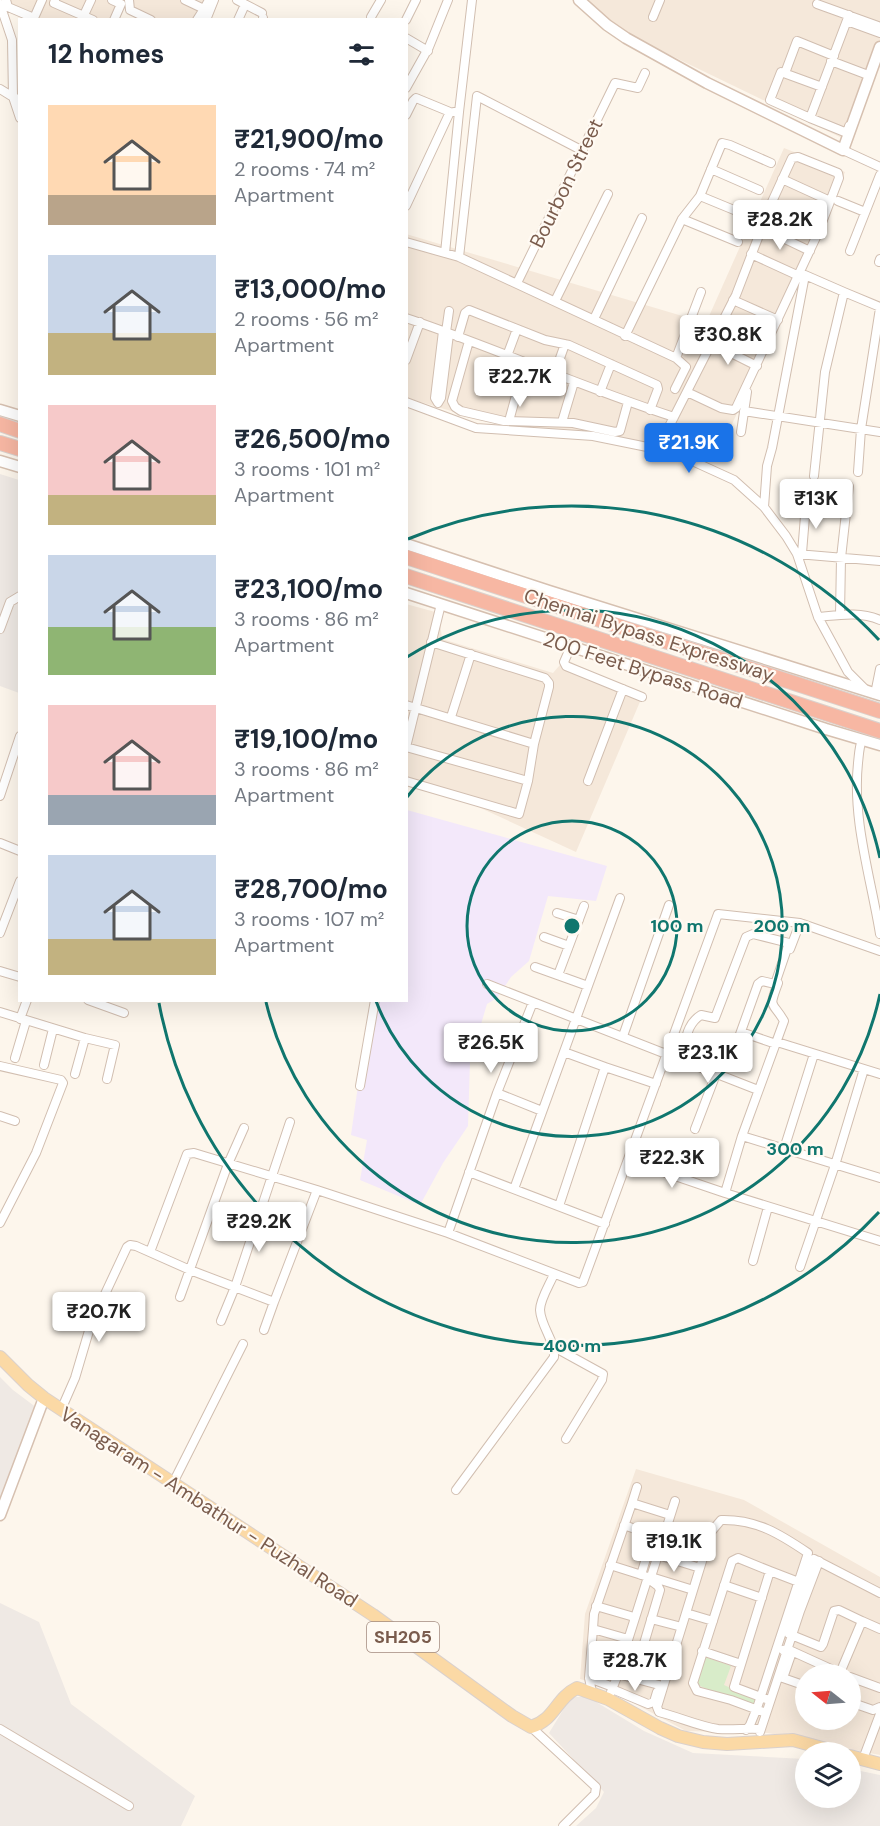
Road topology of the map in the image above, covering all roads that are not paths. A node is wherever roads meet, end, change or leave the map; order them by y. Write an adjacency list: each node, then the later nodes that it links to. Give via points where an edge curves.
1 (6, 0): 27 (street, via 8,7)
2 (42, 0): 28 (street)
3 (91, 0): 23 (street)
4 (112, 0): 18 (street)
5 (129, 0): 30 (street, via 130,10)
6 (185, 0): 21 (street)
7 (209, 0): 21 (street)
8 (214, 0): 32 (street)
9 (237, 0): 24 (street)
10 (381, 0): 25 (street)
11 (416, 0): 34 (street)
12 (448, 0): 43 (street)
13 (472, 0): 53 (street)
14 (579, 0): 57 (street, via 626,38)
15 (660, 0): 26 (street)
16 (808, 0): 19 (street)
17 (52, 1): 23 (street)
18 (122, 2): 29 (street)
19 (817, 2): 35 (street)
20 (0, 4): 38 (street)
21 (204, 9): 31 (street)
22 (243, 9): 33 (street)
23 (80, 16)
24 (262, 17)
25 (371, 17)
26 (653, 17)
27 (34, 18)
28 (36, 18)
29 (115, 18)
30 (148, 18)
31 (198, 18)
32 (207, 18)
33 (239, 18)
34 (407, 18)
35 (848, 18): 36 (street); 44 (street)
36 (877, 28)
37 (0, 29): 38 (street)
38 (9, 33): 41 (street)
39 (408, 39): 43 (street)
40 (880, 42): 47 (street)
41 (16, 46): 51 (street)
42 (880, 47): 57 (street)
43 (428, 51): 48 (street)
44 (832, 58): 46 (street, via 797,41); 47 (street); 49 (street)
45 (645, 73): 58 (street, Bourbon Street, via 638,88 615,83)
46 (785, 74): 49 (street); 54 (street, via 781,72 770,100)
47 (868, 75): 54 (street, via 847,133)
48 (408, 85)
49 (822, 87): 54 (street)
50 (0, 89): 51 (street)
51 (16, 98)
52 (408, 111): 53 (street, via 416,98)
53 (454, 112): 55 (street); 70 (street)
54 (810, 118)
55 (455, 148): 56 (street); 64 (street)
56 (471, 149): 58 (street, via 477,96); 65 (street)
57 (843, 150): 60 (street)
58 (583, 151): 86 (street, Bourbon Street)
59 (771, 164): 61 (street, via 722,143)
60 (880, 167)
61 (711, 169): 66 (street); 68 (street)
62 (880, 175): 72 (street)
63 (782, 179): 69 (street); 69 (street, via 794,157 838,173); 71 (street)
64 (452, 184): 65 (street); 82 (street)
65 (467, 184): 84 (street)
66 (759, 190)
67 (608, 194): 90 (street)
68 (700, 196): 73 (street); 75 (street)
69 (834, 201): 72 (street); 76 (street)
70 (408, 202)
71 (771, 204): 76 (street); 77 (street)
72 (865, 212): 81 (street)
73 (751, 217)
74 (642, 218): 94 (street)
75 (682, 219): 78 (street); 99 (street)
76 (820, 227): 80 (street)
77 (762, 228): 80 (street); 83 (street)
78 (738, 242)
79 (408, 243): 82 (street)
80 (810, 251): 85 (street)
81 (850, 251)
82 (445, 253): 84 (street)
83 (752, 254): 85 (street); 89 (street)
84 (459, 256): 86 (street)
85 (799, 276): 95 (street)
86 (517, 283): 90 (street)
87 (701, 292): 106 (street)
88 (844, 292): 91 (street); 123 (street, via 805,275); 127 (street, via 825,372)
89 (733, 300): 95 (street); 102 (street)
90 (555, 301): 94 (street)
91 (880, 307): 129 (street)
92 (449, 311): 98 (street)
93 (408, 319): 96 (street)
94 (594, 319): 99 (street)
95 (778, 320): 109 (street)
96 (420, 322): 98 (street); 104 (street)
97 (517, 329): 100 (street, via 469,310); 103 (street); 105 (street)
98 (446, 332): 100 (street); 121 (street, via 441,398)
99 (626, 336): 106 (street)
100 (458, 337): 101 (street)
101 (469, 342): 105 (street); 125 (street, via 453,405 461,411)
102 (711, 343): 109 (street); 114 (street)
103 (565, 344): 108 (street); 110 (street)
104 (408, 355)
105 (507, 356): 107 (street)
106 (676, 358): 112 (street, via 686,367)
107 (525, 363): 110 (street); 125 (street)
108 (611, 364): 113 (street); 119 (street, via 657,385)
109 (757, 366): 114 (street, via 734,410)
110 (554, 375): 111 (street)
111 (574, 382): 113 (street); 126 (street)
112 (675, 389)
113 (600, 392): 116 (street)
114 (687, 392): 124 (street)
115 (747, 393): 120 (street)
116 (628, 402): 119 (street); 126 (street, via 620,431)
117 (408, 403): 121 (street)
118 (0, 410): 122 (street)
119 (650, 410): 124 (street)
120 (744, 411): 123 (street); 131 (street)
121 (436, 414): 135 (street, via 476,428 593,436)
122 (18, 415)
123 (778, 416): 127 (street); 142 (street, via 767,466)
124 (674, 417): 135 (street)
125 (509, 421): 126 (street)
126 (562, 422)
127 (819, 422): 129 (street); 139 (street)
128 (0, 424): 130 (highway)
129 (861, 429): 132 (street); 138 (street)
130 (18, 430)
131 (741, 432)
132 (880, 432)
133 (0, 442): 134 (highway)
134 (18, 448)
135 (657, 449): 142 (street, via 734,480)
136 (0, 461): 137 (street)
137 (18, 466)
138 (858, 472)
139 (814, 476)
140 (849, 486): 146 (street)
141 (806, 504): 144 (street)
142 (764, 507): 144 (street)
143 (408, 545): 161 (street)
144 (799, 554): 146 (street); 153 (street)
145 (408, 558): 165 (highway, Chennai Bypass Expressway)
146 (841, 558): 147 (street); 152 (street)
147 (880, 561)
148 (408, 577): 167 (highway, Chennai Bypass Expressway)
149 (408, 594): 151 (street, 200 Feet Bypass Road)
150 (18, 597): 155 (street, via 10,602)
151 (441, 604): 156 (street); 157 (street, 200 Feet Bypass Road)
152 (840, 615): 153 (street); 154 (street, via 870,615)
153 (818, 617): 161 (street, via 848,672)
154 (880, 620)
155 (0, 629)
156 (431, 642): 158 (street); 164 (street)
157 (571, 646): 160 (street, via 566,666); 169 (street, 200 Feet Bypass Road)
158 (471, 654): 166 (street); 171 (street, via 548,679)
159 (880, 669): 161 (street)
160 (623, 689): 162 (street); 174 (street)
161 (875, 694)
162 (642, 697)
163 (408, 705): 164 (street)
164 (416, 707): 166 (street); 168 (street)
165 (880, 711)
166 (451, 717): 171 (street)
167 (880, 731)
168 (408, 739)
169 (862, 740): 172 (street, 200 Feet Bypass Road); 188 (street, via 856,778 860,831)
170 (18, 742): 177 (street)
171 (534, 744): 176 (street)
172 (880, 745)
173 (408, 748): 176 (street)
174 (588, 781)
175 (408, 782): 176 (street, via 519,814)
176 (528, 782)
177 (0, 796)
178 (0, 843): 179 (street)
179 (18, 850)
180 (18, 886): 187 (street)
181 (620, 898): 197 (street)
182 (669, 905): 208 (street)
183 (584, 906): 185 (street)
184 (557, 913): 185 (street)
185 (579, 920): 190 (street)
186 (800, 923): 191 (street); 209 (street, via 718,914); 212 (street, via 771,1001 784,1021)
187 (0, 933)
188 (880, 934)
189 (544, 937): 190 (street)
190 (569, 946): 194 (street)
191 (880, 951)
192 (535, 967): 194 (street)
193 (0, 971): 195 (street)
194 (558, 975): 197 (street)
195 (18, 976)
196 (487, 984): 201 (street)
197 (588, 986): 204 (street)
198 (27, 1002): 205 (street)
199 (94, 1002): 203 (street)
200 (375, 1002): 226 (street)
201 (533, 1002): 204 (street); 228 (street)
202 (0, 1012): 205 (street)
203 (124, 1013)
204 (576, 1018): 208 (street); 213 (street)
205 (23, 1020): 206 (street); 216 (street)
206 (53, 1029): 210 (street); 217 (street)
207 (741, 1032): 211 (street, via 727,1064 686,1045); 211 (street, via 758,984 775,984 789,943 753,934 746,937 715,1018 701,1015 695,1019); 212 (street)
208 (622, 1036): 215 (street)
209 (673, 1036): 211 (street); 215 (street)
210 (85, 1038): 221 (street); 224 (street, via 115,1045)
211 (686, 1040)
212 (776, 1043): 214 (street); 227 (street)
213 (564, 1052): 219 (street); 229 (street)
214 (814, 1054): 220 (street); 236 (street)
215 (666, 1055): 222 (street); 225 (street)
216 (15, 1058)
217 (44, 1065)
218 (0, 1066): 249 (street, via 63,1083 36,1153)
219 (605, 1067): 225 (street); 246 (street)
220 (864, 1069): 223 (street); 239 (street)
221 (75, 1074)
222 (716, 1074): 227 (street); 234 (street)
223 (880, 1074)
224 (107, 1079)
225 (656, 1084): 237 (street)
226 (360, 1086)
227 (758, 1090): 235 (street)
228 (497, 1093): 229 (street); 240 (street)
229 (542, 1111): 243 (street)
230 (0, 1116): 231 (street)
231 (15, 1121)
232 (290, 1122): 241 (street)
233 (244, 1128): 238 (street)
234 (695, 1129)
235 (742, 1136): 236 (street); 245 (street)
236 (784, 1149): 239 (street)
237 (628, 1160): 245 (street); 250 (street)
238 (228, 1164): 241 (street); 253 (street, via 187,1154); 256 (street)
239 (835, 1165): 242 (street); 248 (street)
240 (469, 1172): 243 (street); 251 (street)
241 (271, 1176): 244 (street); 258 (street)
242 (880, 1178)
243 (514, 1189): 246 (street)
244 (317, 1191): 251 (street); 260 (street)
245 (725, 1193): 247 (street)
246 (559, 1206): 250 (street)
247 (768, 1207): 248 (street); 254 (street)
248 (817, 1222): 252 (street); 255 (street)
249 (0, 1223)
250 (605, 1224): 257 (street, via 583,1282)
251 (448, 1233): 257 (street)
252 (880, 1241)
253 (150, 1252): 256 (street); 267 (street, via 127,1247 92,1324)
254 (753, 1261)
255 (800, 1267)
256 (190, 1270): 258 (street); 259 (street)
257 (554, 1274): 264 (street, via 540,1311)
258 (235, 1287): 260 (street); 261 (street)
259 (180, 1297)
260 (274, 1302): 262 (street)
261 (221, 1321)
262 (264, 1330)
263 (243, 1344): 269 (street)
264 (554, 1347): 268 (street, via 603,1374); 271 (street, via 554,1357)
265 (0, 1357): 266 (main road, Vanagaram - Ambathur - Puzhal Road / SH205)
266 (44, 1398): 267 (main road, Vanagaram - Ambathur - Puzhal Road / SH205); 274 (street)
267 (61, 1410): 269 (main road, Vanagaram - Ambathur - Puzhal Road / SH205)
268 (566, 1439)
269 (173, 1483): 327 (main road, Vanagaram - Ambathur - Puzhal Road / SH205, via 373,1615)
270 (637, 1487): 273 (street)
271 (456, 1490)
272 (675, 1501): 275 (street)
273 (632, 1503): 275 (street); 276 (street)
274 (0, 1515)
275 (670, 1515): 279 (street)
276 (624, 1525): 278 (street); 283 (street)
277 (710, 1527): 280 (street)
278 (654, 1532): 279 (street); 286 (street)
279 (664, 1534): 280 (street); 281 (street)
280 (704, 1545): 284 (street)
281 (658, 1555): 284 (street); 287 (street)
282 (821, 1562): 288 (street, via 814,1559); 291 (street); 302 (street)
283 (610, 1565): 286 (street); 293 (street)
284 (697, 1567): 290 (street)
285 (770, 1571): 288 (street); 289 (street, via 738,1558); 292 (street)
286 (641, 1575): 295 (street, via 648,1577)
287 (651, 1577): 290 (street); 296 (street, via 660,1590)
288 (804, 1584): 294 (street, via 808,1552 759,1524 721,1520 711,1532); 302 (street); 320 (street)
289 (724, 1585): 292 (street); 297 (street)
290 (690, 1589): 299 (street)
291 (880, 1593)
292 (762, 1598): 308 (street)
293 (596, 1606): 295 (street); 300 (street)
294 (686, 1613): 297 (street); 329 (street, via 659,1712 709,1727)
295 (634, 1617): 303 (street)
296 (651, 1618): 299 (street); 306 (street)
297 (713, 1621): 304 (street)
298 (862, 1621): 301 (street); 302 (street, via 837,1610 832,1614 822,1646 818,1647); 310 (street)
299 (678, 1626): 311 (street)
300 (593, 1629): 303 (street); 313 (street)
301 (880, 1629)
302 (792, 1635): 305 (street)
303 (628, 1639): 307 (street)
304 (702, 1651): 308 (street); 324 (street, via 693,1683 695,1690)
305 (787, 1651): 309 (street); 315 (street, via 783,1678); 320 (street)
306 (640, 1657): 307 (street); 311 (street)
307 (622, 1664): 312 (street)
308 (741, 1664): 320 (street, via 734,1687)
309 (819, 1664)
310 (845, 1664)
311 (666, 1665): 316 (street)
312 (618, 1674): 316 (street); 319 (street)
313 (589, 1678): 318 (street); 319 (street)
314 (861, 1681): 317 (street)
315 (795, 1682)
316 (659, 1685): 321 (street)
317 (880, 1688)
318 (592, 1692): 319 (main road); 327 (main road, via 577,1688 567,1693 541,1724)
319 (611, 1692): 321 (street, via 648,1704); 326 (main road)
320 (765, 1699): 324 (street)
321 (654, 1702): 326 (street)
322 (861, 1706): 323 (street, via 873,1710)
323 (880, 1707)
324 (761, 1711): 329 (street); 329 (street, via 750,1725)
325 (880, 1714): 332 (street)
326 (647, 1721): 329 (main road, via 678,1736 704,1742 727,1744)
327 (531, 1726): 335 (street, via 596,1787 595,1794)
328 (0, 1729): 334 (street)
329 (754, 1734): 330 (main road)
330 (800, 1742)
331 (861, 1758): 332 (main road)
332 (864, 1759): 333 (main road)
333 (880, 1764)
334 (129, 1806)
335 (562, 1826)

